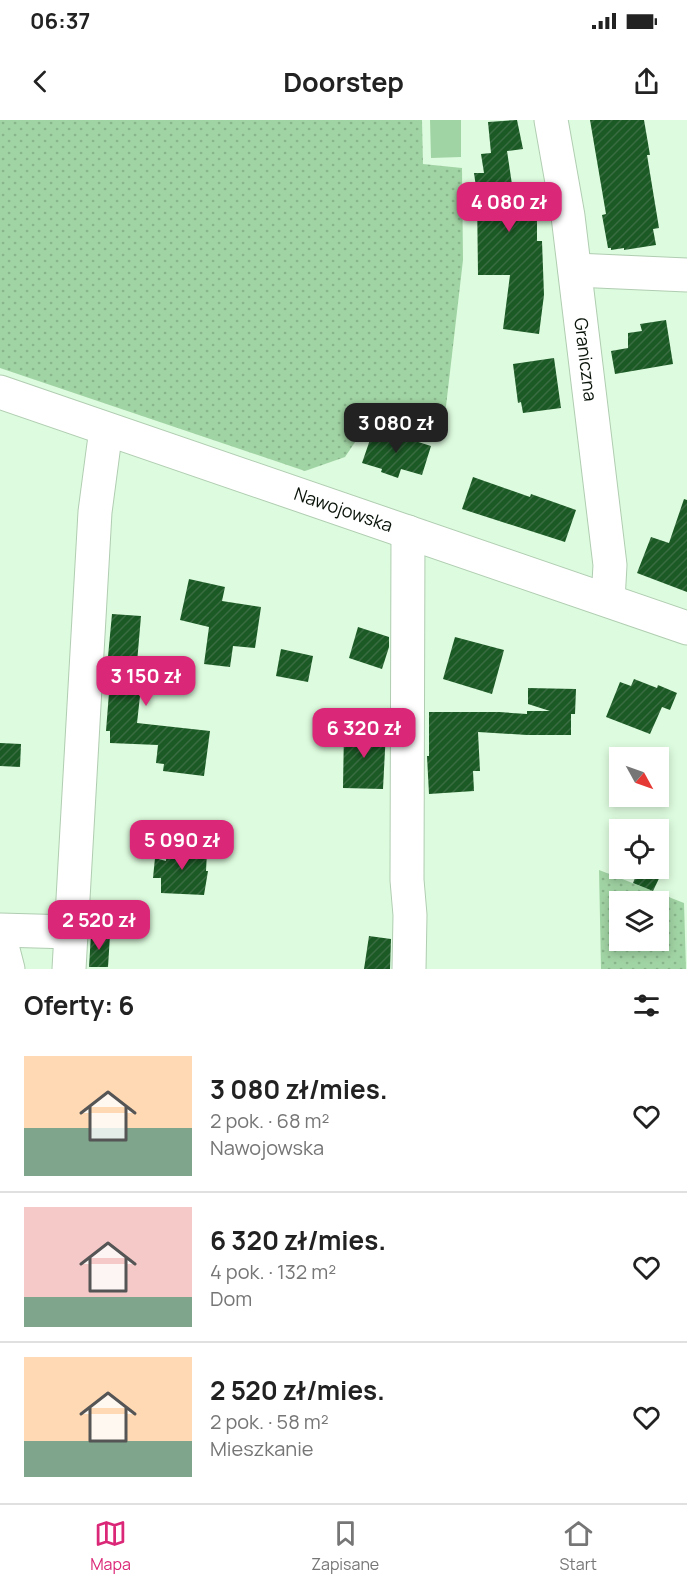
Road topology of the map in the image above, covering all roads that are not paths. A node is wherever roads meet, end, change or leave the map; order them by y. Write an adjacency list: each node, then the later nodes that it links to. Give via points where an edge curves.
1 (551, 120): 2 (street, Graniczna)
2 (575, 270): 3 (street); 7 (street, Graniczna, via 610,565)
3 (687, 275)
4 (0, 392): 5 (street, Nawojowska)
5 (106, 429): 6 (street, Nawojowska); 10 (street, via 95,512)
6 (408, 532): 7 (street, Nawojowska); 14 (street)
7 (608, 600): 8 (street, Nawojowska)
8 (687, 628)
9 (0, 930): 10 (street)
10 (70, 932): 13 (street)
11 (0, 938): 12 (street)
12 (8, 969)
13 (69, 969)
14 (409, 969)

